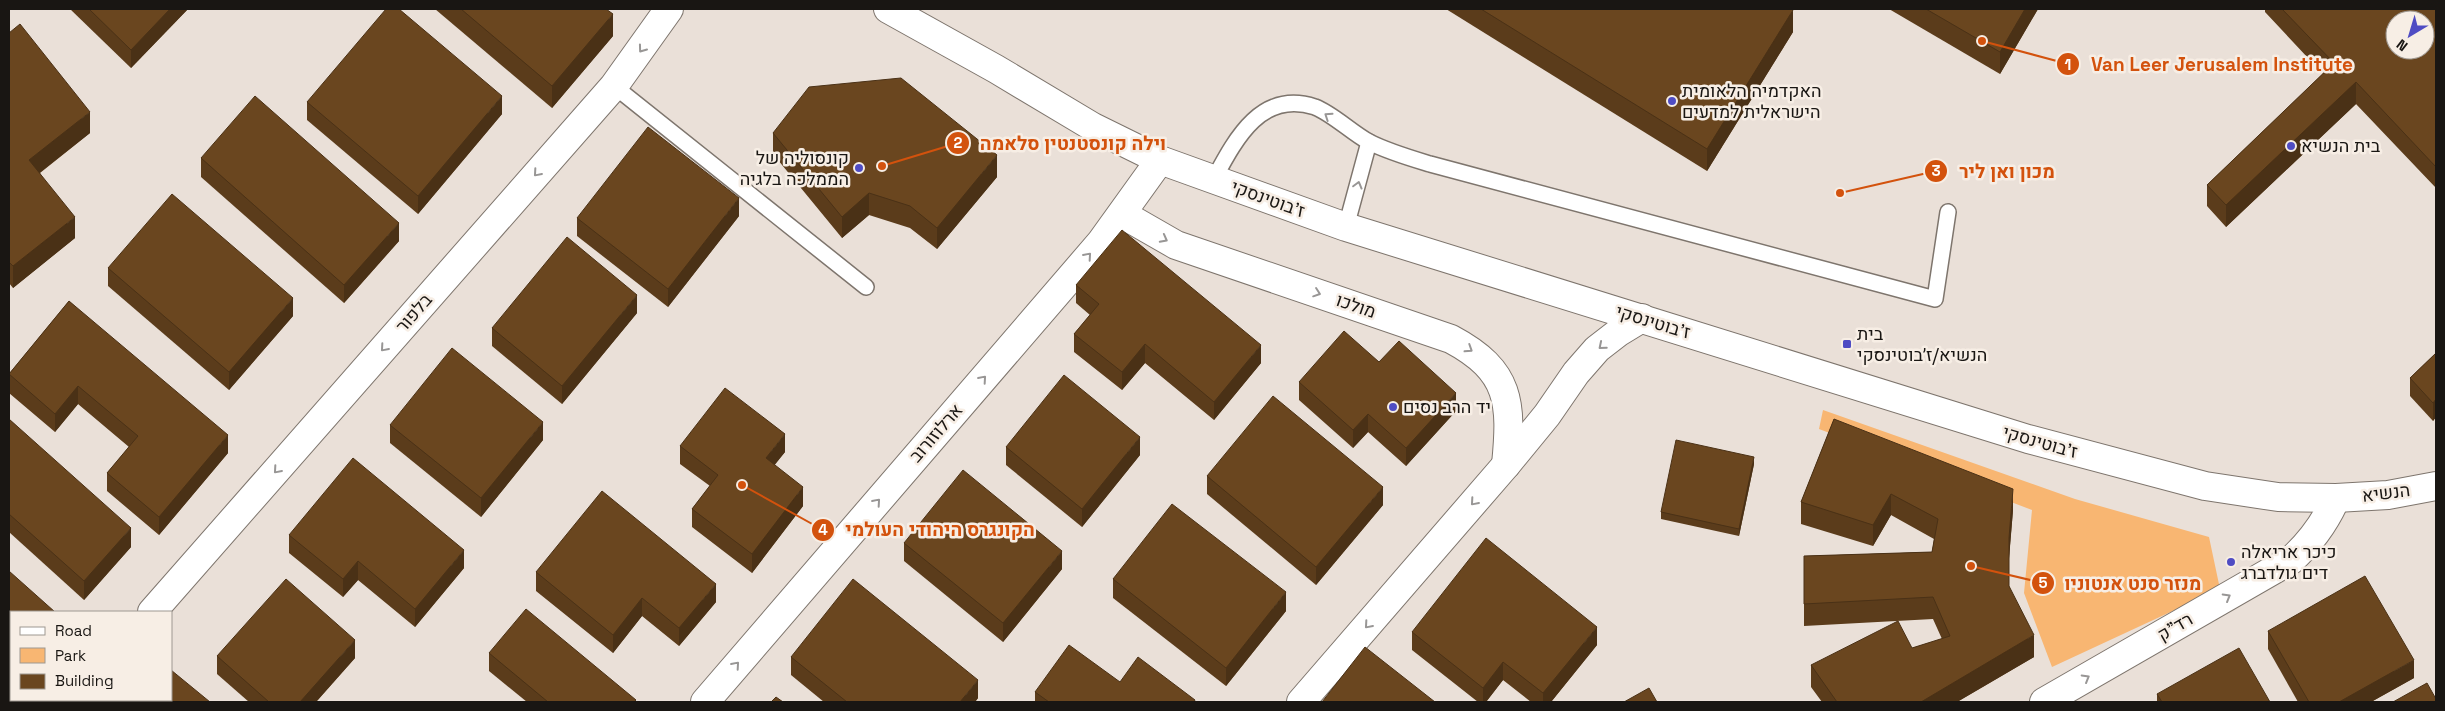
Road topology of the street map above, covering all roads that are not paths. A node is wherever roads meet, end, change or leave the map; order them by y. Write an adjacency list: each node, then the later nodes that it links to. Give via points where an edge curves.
1 (669, 9): 5 (street, בלפור, one-way to 5)
2 (888, 9): 4 (street, ז'בוטינסקי)
3 (931, 9): 4 (street, ז'בוטינסקי)
4 (996, 68): 7 (street, ז'בוטינסקי, via 1093,128)
5 (614, 86): 12 (lane); 17 (street, בלפור, one-way to 17)
6 (1369, 142): 8 (lane, one-way to 8, via 1316,108 1294,103 1277,107 1260,114 1244,128); 9 (lane, via 1430,164 1935,298); 11 (lane, one-way to 6)
7 (1160, 160): 8 (street, ז'בוטינסקי); 10 (street, ארלוזורוב)
8 (1214, 179): 11 (street, ז'בוטינסקי)
9 (1948, 212)
10 (1122, 214): 14 (street, מולכו, one-way to 14, via 1176,246 1451,339 1471,349 1488,364 1502,384 1510,425); 18 (street, ארלוזורוב, one-way to 10)
11 (1346, 227): 13 (street, ז'בוטינסקי)
12 (866, 287)
13 (1642, 318): 14 (street, one-way to 14, via 1597,349); 16 (street, ז'בוטינסקי, via 2028,439 2196,484 2278,496)
14 (1506, 465): 19 (street, one-way to 19)
15 (2436, 486): 16 (street, הנשיא)
16 (2336, 498): 20 (street, רד"ק, one-way to 16, via 2290,560 2326,521)
17 (153, 611)
18 (705, 702)
19 (1301, 702)
20 (2044, 702)

